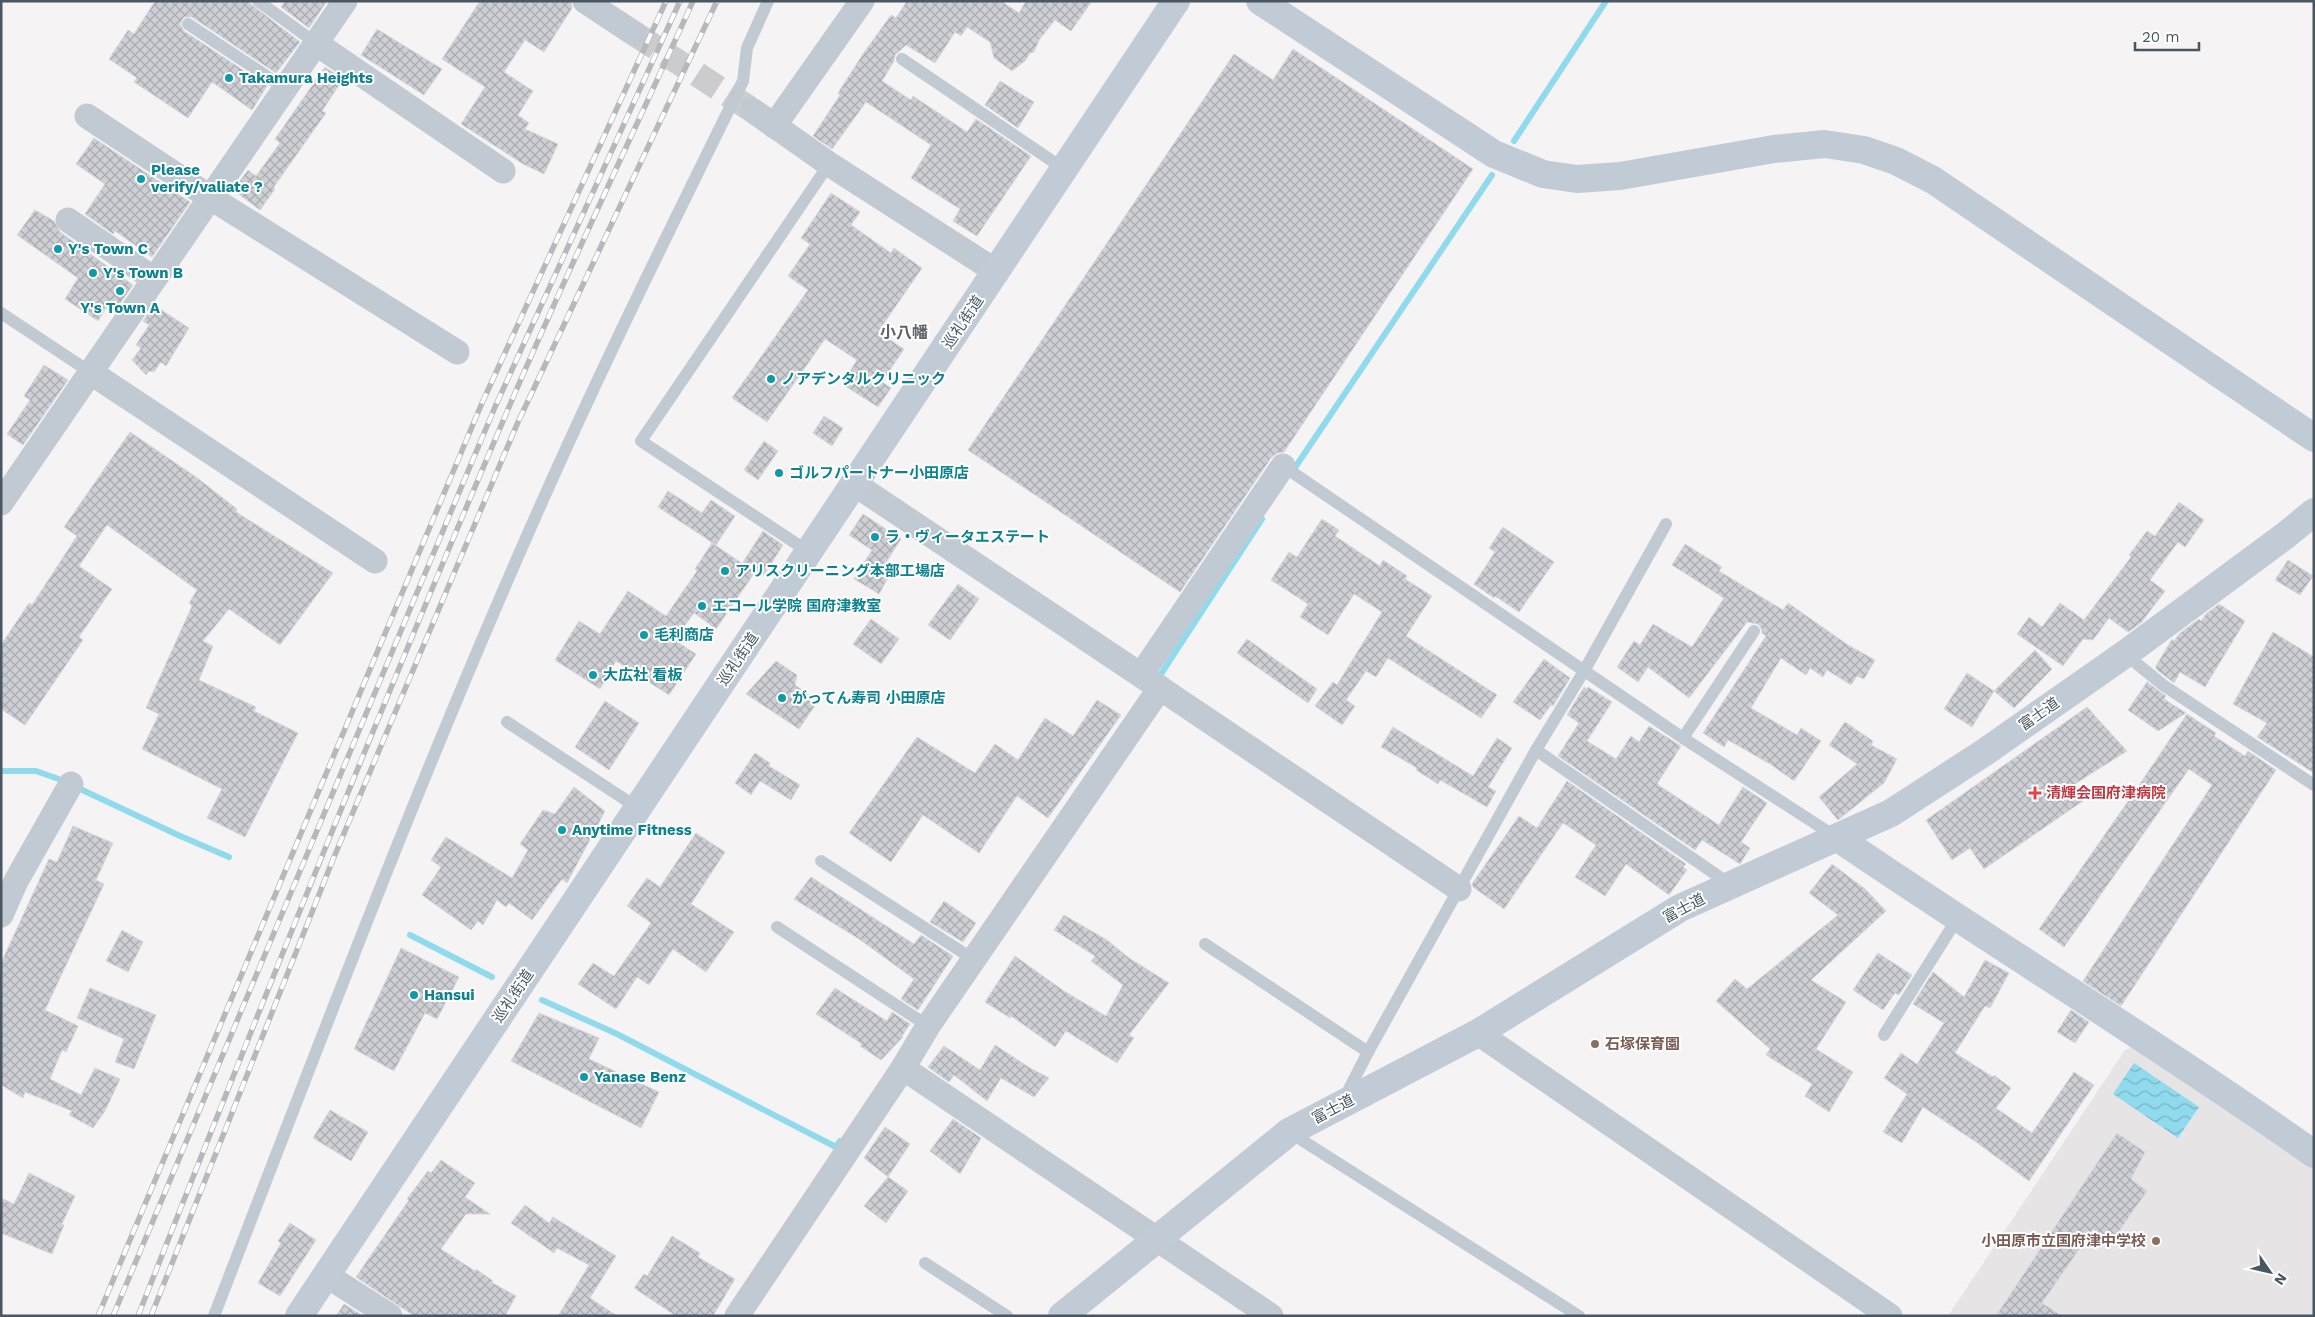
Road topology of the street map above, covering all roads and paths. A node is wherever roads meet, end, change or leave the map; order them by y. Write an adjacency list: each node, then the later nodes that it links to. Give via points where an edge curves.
1 (258, 1): 10 (lane)
2 (345, 1): 10 (street)
3 (585, 1): 9 (street)
4 (768, 1): 64 (lane, via 747,48 743,82 617,336 481,643 341,987)
5 (862, 1): 15 (street)
6 (1176, 1): 17 (street, 巡礼街道)
7 (1260, 1): 26 (street, via 1494,154 1543,174 1577,179 1620,176 1774,149 1825,144 1864,150 1896,161 1933,180)
8 (188, 24): 12 (lane)
9 (636, 34)
10 (317, 44): 12 (street); 18 (street)
11 (902, 59): 17 (lane)
12 (286, 89): 19 (street)
13 (752, 110): 15 (street)
14 (87, 116): 19 (street)
15 (774, 126): 16 (street)
16 (829, 164): 21 (street); 32 (lane, via 641,441)
17 (1064, 169): 21 (street, 巡礼街道)
18 (503, 171)
19 (211, 198): 22 (street); 24 (street)
20 (68, 220): 22 (street)
21 (996, 272): 28 (street, 巡礼街道)
22 (154, 279): 25 (street)
23 (1, 313): 25 (lane)
24 (457, 352)
25 (90, 372): 29 (street); 33 (street)
26 (2314, 438)
27 (1283, 466): 36 (lane); 37 (street)
28 (853, 483): 32 (street, 巡礼街道); 37 (street)
29 (1, 503)
30 (2314, 512): 35 (street, 富士道)
31 (1666, 524): 36 (lane)
32 (809, 552): 43 (street, 巡礼街道)
33 (375, 561)
34 (1754, 631): 39 (lane)
35 (2125, 654): 42 (lane, via 2163,685); 44 (street, 富士道, via 1891,814)
36 (1584, 670): 39 (lane); 40 (lane)
37 (1151, 682): 47 (street); 52 (street)
38 (507, 722): 43 (lane)
39 (1683, 738): 44 (lane)
40 (1536, 750): 46 (lane); 47 (lane)
41 (72, 784): 48 (street, via 16,882)
42 (2314, 785)
43 (638, 808): 63 (street, 巡礼街道)
44 (1838, 838): 46 (street, 富士道); 49 (street)
45 (821, 861): 52 (lane)
46 (1731, 885): 54 (street, 富士道, via 1680,908)
47 (1458, 889): 56 (lane)
48 (1, 915)
49 (1957, 919): 55 (lane); 60 (street, via 2226,1092)
50 (777, 927): 53 (lane)
51 (1205, 944): 56 (lane)
52 (973, 959): 53 (street)
53 (928, 1026): 57 (street)
54 (1478, 1033): 58 (street, 富士道); 72 (street)
55 (1884, 1035)
56 (1368, 1052): 58 (lane)
57 (902, 1068): 61 (street); 67 (street)
58 (1340, 1106): 59 (street, 富士道)
59 (1290, 1132): 61 (street, 富士道); 71 (lane)
60 (2314, 1154)
61 (1156, 1238): 69 (street, 富士道); 70 (street)
62 (925, 1263): 68 (lane)
63 (326, 1275): 65 (street, 巡礼街道); 66 (street)
64 (214, 1316)
65 (299, 1316)
66 (390, 1316)
67 (737, 1316)
68 (1007, 1316)
69 (1062, 1316)
70 (1271, 1316)
71 (1579, 1316)
72 (1890, 1316)

